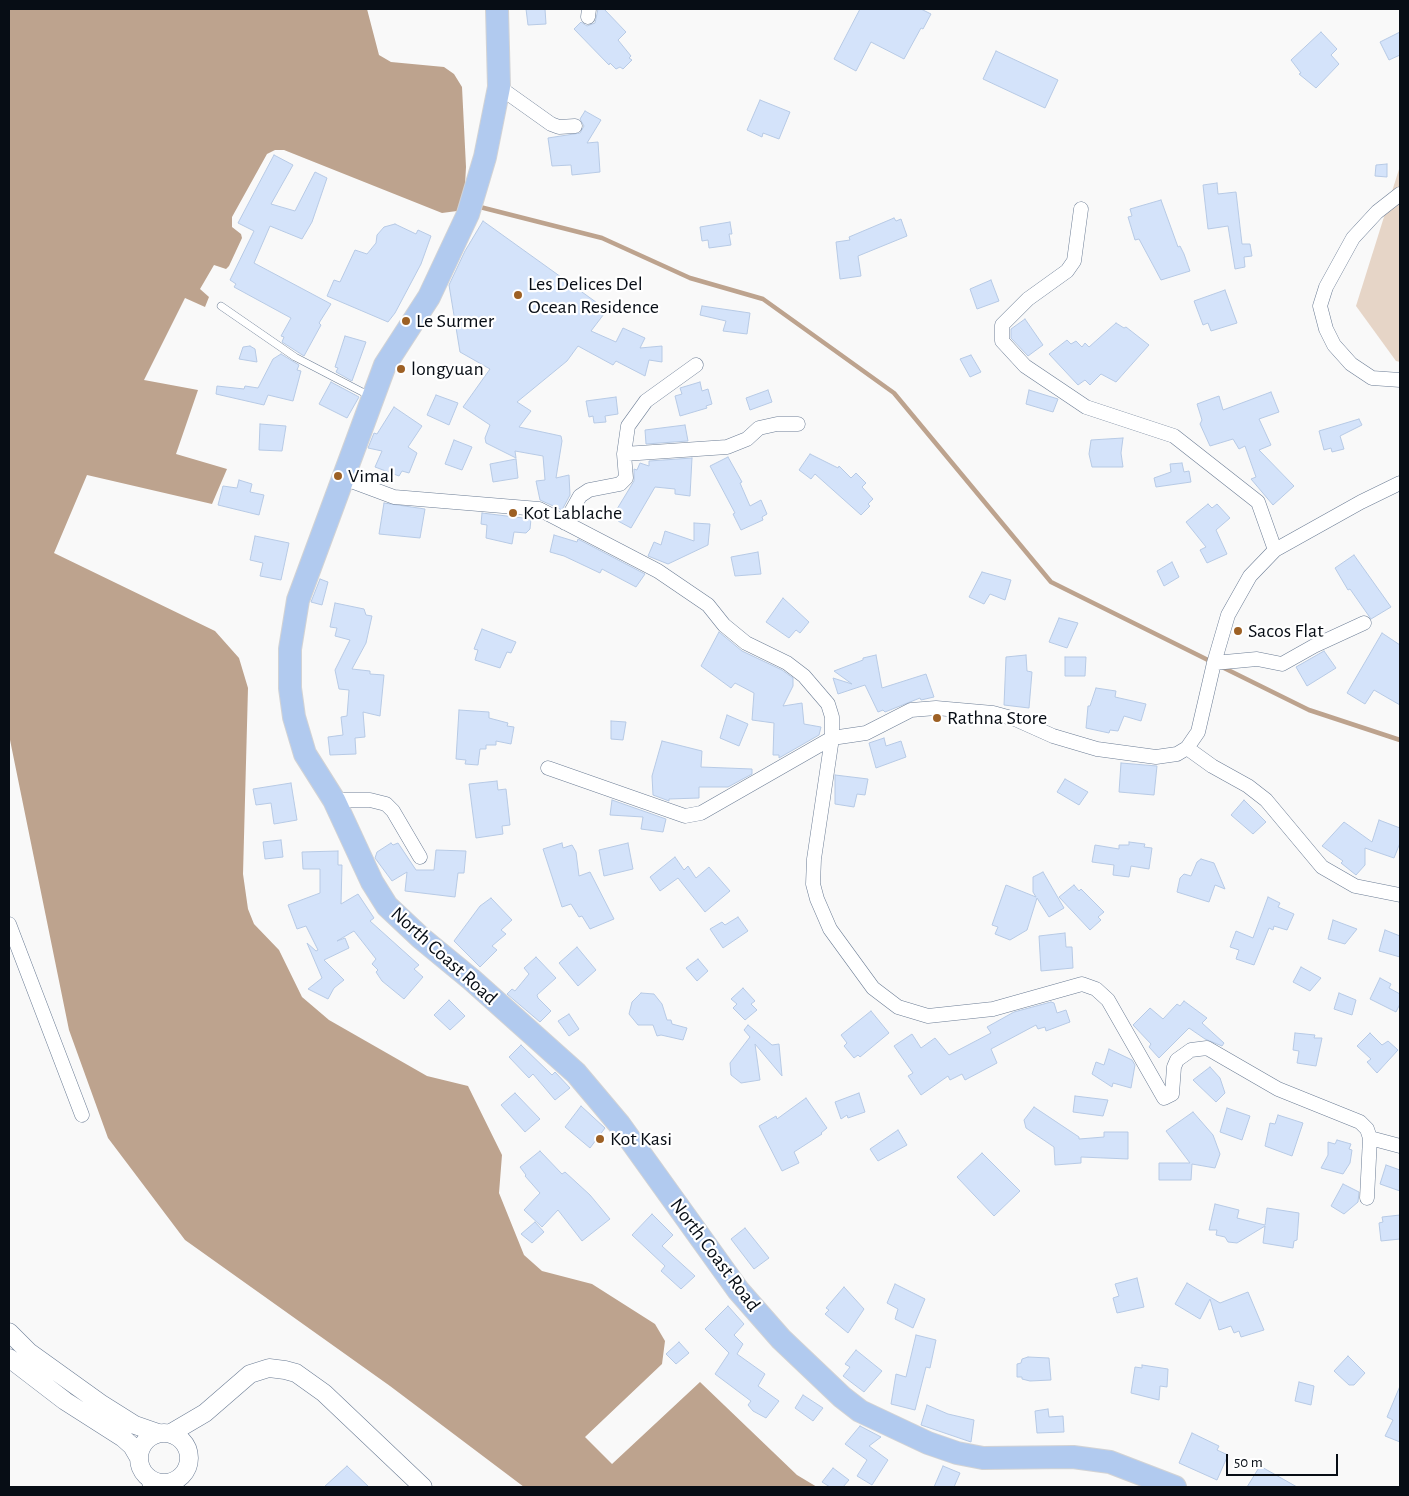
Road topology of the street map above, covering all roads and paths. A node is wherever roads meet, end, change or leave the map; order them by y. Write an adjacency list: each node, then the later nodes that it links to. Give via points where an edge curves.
1 (496, 9): 2 (main road, North Coast Road)
2 (499, 87): 3 (street, via 551,124); 9 (main road, North Coast Road, via 485,157 471,205 429,297 385,365)
3 (575, 126)
4 (1400, 194): 8 (street, via 1377,212 1353,238 1326,287 1320,306 1334,345 1351,364 1372,378)
5 (1081, 209): 15 (street, via 1074,261 1067,272 1028,299 1002,325 1002,340 1025,366 1086,407 1174,436 1258,502)
6 (221, 306): 9 (lane, via 295,357)
7 (696, 365): 11 (street, via 646,401 628,426)
8 (1400, 380)
9 (373, 397): 12 (main road, North Coast Road)
10 (798, 424): 11 (street, via 759,428 747,439 727,447)
11 (624, 454): 14 (street, via 626,478 620,484 589,490 580,496)
12 (343, 478): 14 (street, via 394,497 539,509); 21 (main road, North Coast Road, via 298,600 290,649 294,717 305,754)
13 (1400, 484): 15 (street)
14 (565, 522): 18 (street, via 658,570 708,605 724,625 746,643 787,663 804,676 828,704)
15 (1275, 550): 17 (street, via 1250,576 1238,596 1228,615)
16 (1364, 623): 17 (street, via 1282,664 1257,659)
17 (1214, 663): 19 (street, via 1198,732)
18 (832, 738): 19 (street, via 866,733 911,710 936,708 993,713 1053,736 1097,748 1156,757 1177,754); 20 (street, via 701,813 685,816); 26 (street, via 813,884 830,929 873,988 898,1007 928,1016 993,1009 1082,984 1096,989 1108,1000 1164,1098 1172,1094 1177,1060 1192,1050 1208,1048 1278,1088 1360,1122)
19 (1187, 748): 23 (street, via 1266,800 1322,867 1354,886)
20 (548, 768)
21 (334, 800): 22 (street, via 370,800 386,804); 38 (main road, North Coast Road, via 372,882 388,906 576,1073 619,1124 738,1290 781,1338 842,1397 860,1411 957,1453 984,1458 1073,1457 1110,1462)
22 (420, 857)
23 (1400, 895)
24 (9, 924): 25 (street)
25 (82, 1115)
26 (1370, 1138): 27 (street); 28 (street)
27 (1400, 1146)
28 (1366, 1198)
29 (9, 1332): 32 (street, via 30,1352 100,1403 135,1425)
30 (9, 1358): 34 (street, via 65,1401 123,1438)
31 (205, 1413): 32 (street); 33 (street); 37 (street, via 244,1379 260,1370 276,1368 296,1373 324,1393)
32 (165, 1433): 33 (street, via 181,1439); 34 (street, via 146,1440)
33 (188, 1448): 36 (street, via 187,1468)
34 (139, 1458): 35 (street)
35 (149, 1482): 36 (street)
36 (176, 1483)
37 (424, 1487)
38 (1175, 1487)

